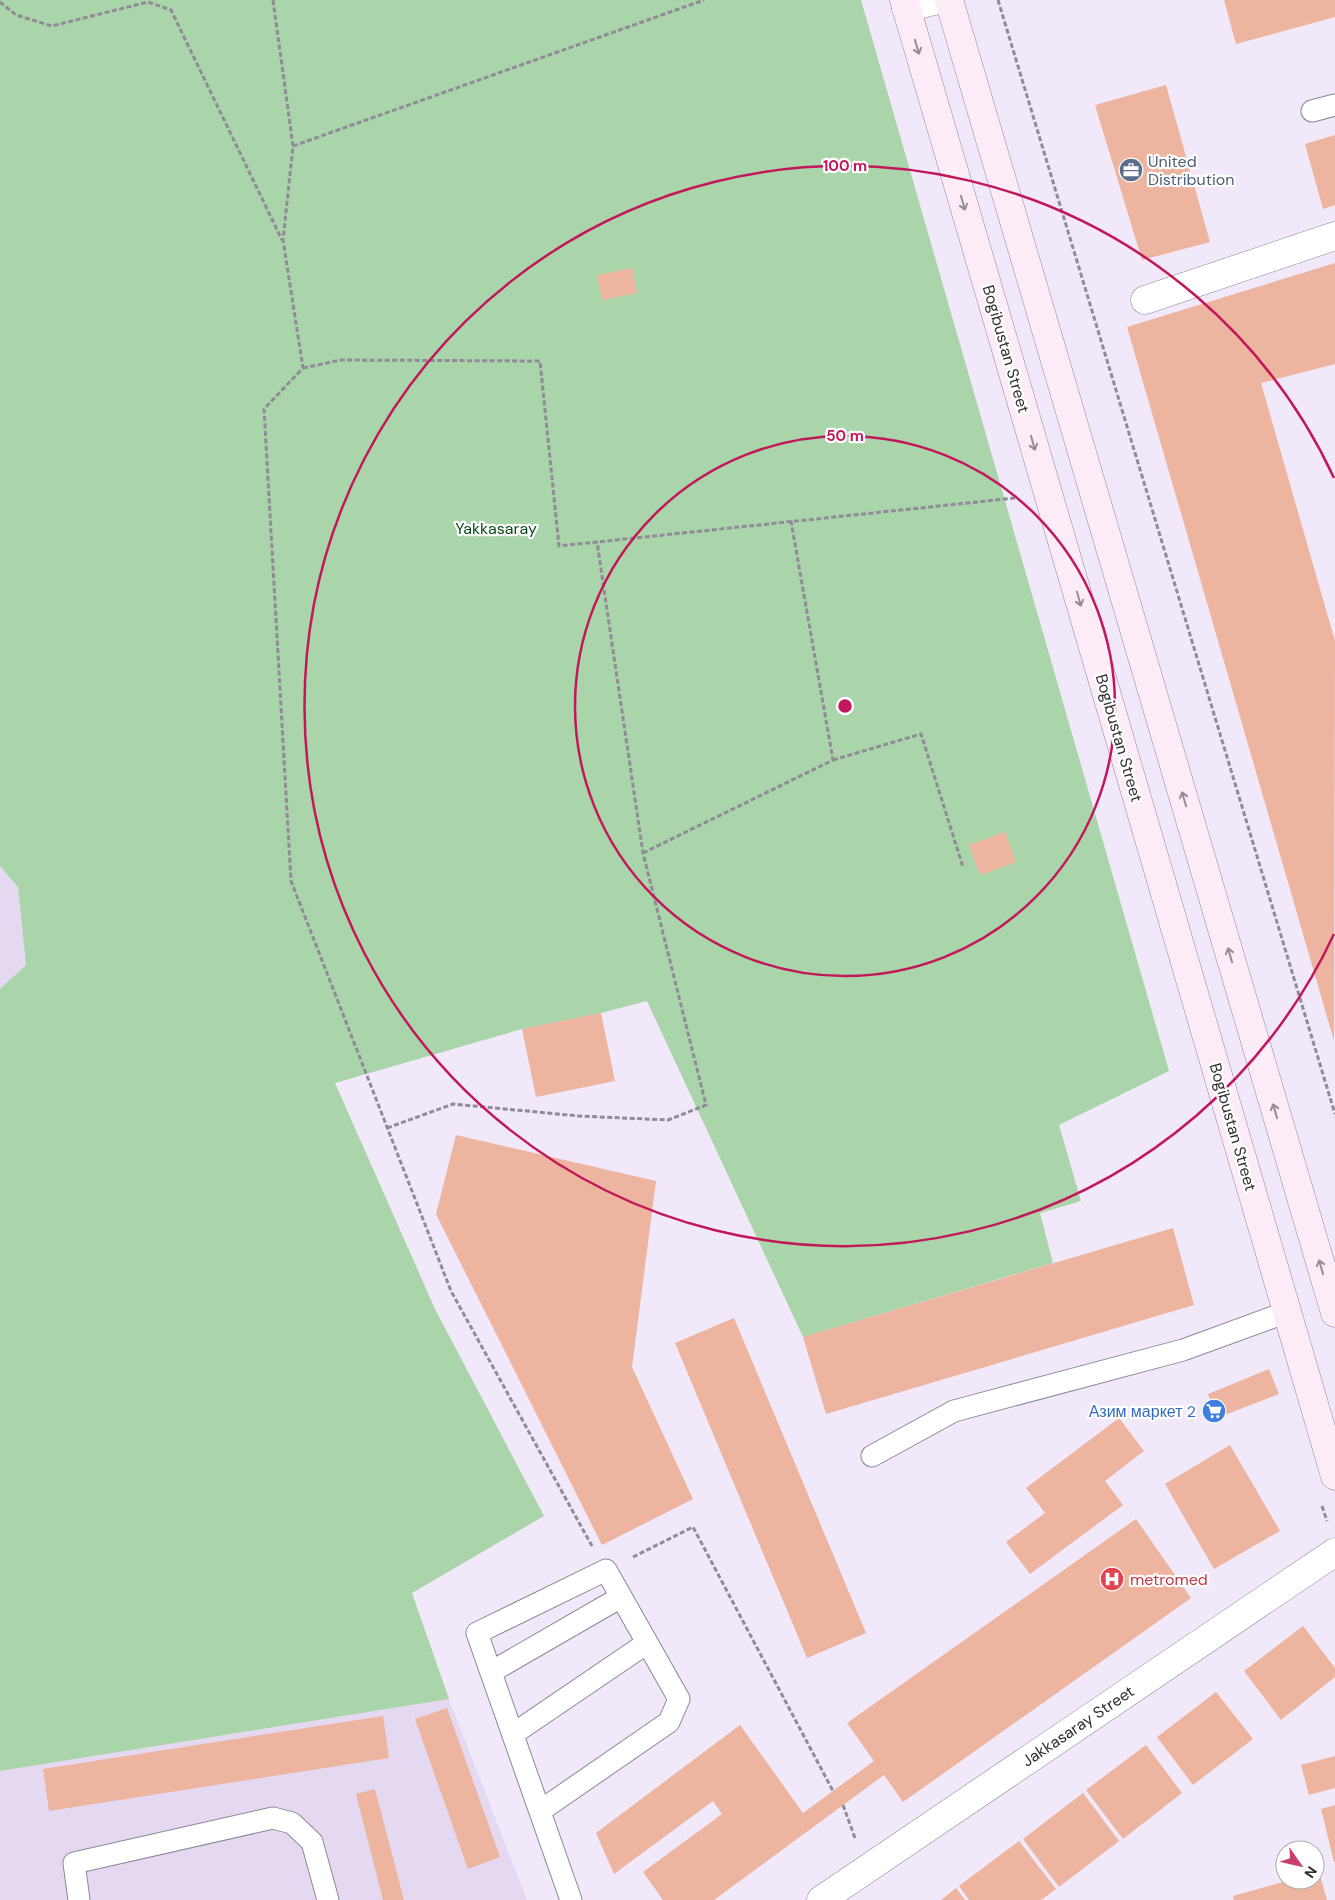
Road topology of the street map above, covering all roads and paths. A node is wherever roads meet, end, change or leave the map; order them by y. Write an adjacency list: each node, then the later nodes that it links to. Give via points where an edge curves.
1 (273, 0): 10 (path)
2 (704, 0): 10 (path)
3 (938, 0): 7 (street)
4 (949, 0): 24 (street, one-way to 4)
5 (998, 0): 21 (path)
6 (0, 2): 12 (path, via 16,15 52,26 148,2 171,10)
7 (905, 4): 15 (street, Bogibustan Street, one-way to 15)
8 (1335, 105): 9 (lane)
9 (1312, 111)
10 (293, 146): 12 (path)
11 (1335, 236): 13 (street)
12 (283, 240): 14 (path)
13 (1145, 300)
14 (303, 368): 17 (path, via 341,360 540,361 559,546); 22 (path, via 264,409 291,881)
15 (1048, 494): 16 (path); 23 (street, Bogibustan Street, one-way to 23)
16 (791, 521): 17 (path); 18 (path)
17 (597, 542): 19 (path)
18 (833, 760): 19 (path); 20 (path, via 921,734)
19 (643, 853): 22 (path, via 706,1106 668,1120 579,1116 454,1104)
20 (963, 867)
21 (1335, 1114)
22 (388, 1128): 28 (path, via 451,1291)
23 (1287, 1312): 25 (lane, via 1183,1350 954,1411); 26 (street, Bogibustan Street)
24 (1335, 1313)
25 (872, 1456)
26 (1335, 1476)
27 (1335, 1552): 38 (street, Jakkasaray Street)
28 (606, 1570): 29 (lane); 31 (lane, via 477,1633); 33 (path, via 693,1527)
29 (621, 1597): 30 (lane); 31 (lane)
30 (647, 1643): 32 (lane); 34 (lane, via 679,1699 669,1722)
31 (491, 1672): 32 (lane)
32 (513, 1734): 34 (lane)
33 (833, 1792)
34 (540, 1811): 37 (lane)
35 (78, 1900): 36 (lane, via 74,1863 272,1818 292,1823 312,1842)
36 (328, 1900)
37 (571, 1900)
38 (821, 1900)

